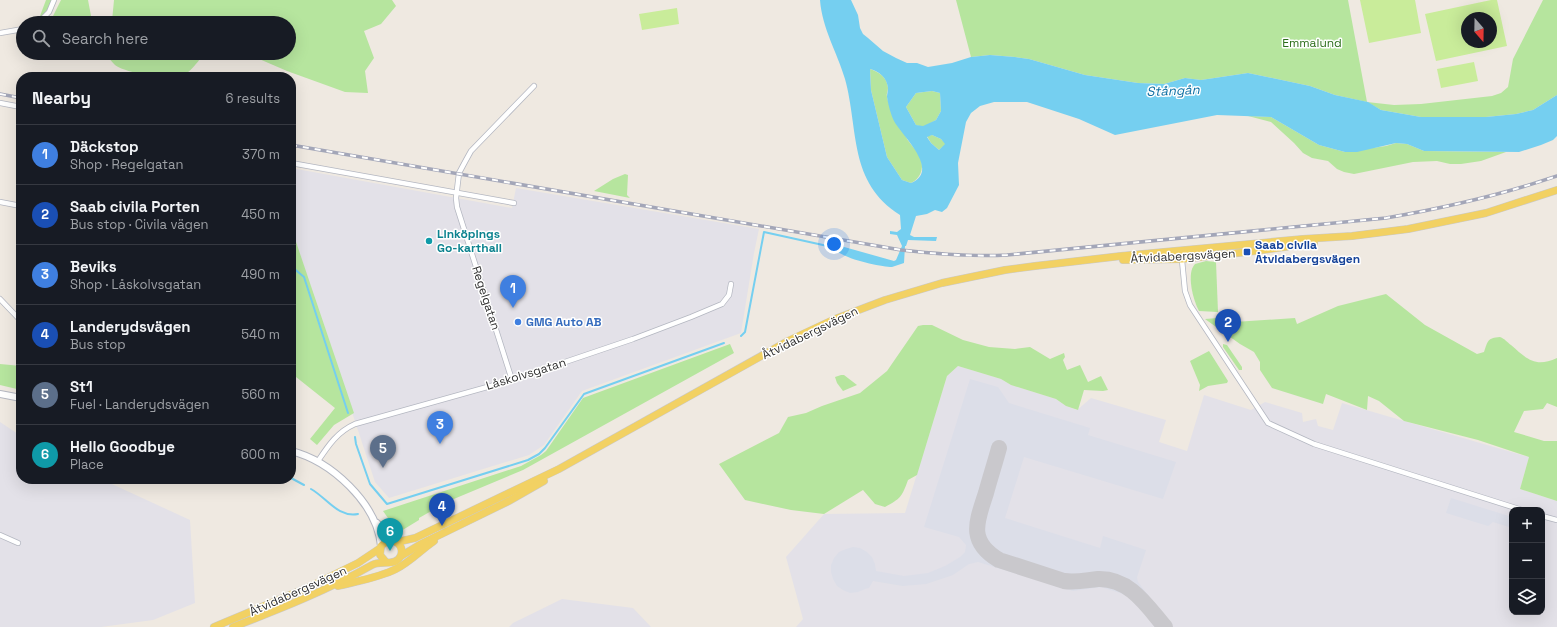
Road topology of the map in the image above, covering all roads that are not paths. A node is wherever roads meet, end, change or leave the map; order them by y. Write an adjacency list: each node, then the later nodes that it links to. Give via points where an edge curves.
1 (54, 0): 2 (street)
2 (45, 16)
3 (16, 30): 4 (street)
4 (0, 33)
5 (534, 86): 10 (street, via 471,151 462,166)
6 (0, 103): 7 (street)
7 (16, 106)
8 (296, 164): 10 (street)
9 (1557, 190): 14 (main road, Åtvidabergsvägen, via 1465,218)
10 (456, 192): 12 (street); 21 (street, Regelgatan, via 457,207)
11 (0, 202): 13 (street)
12 (514, 202)
13 (16, 205)
14 (1352, 236): 15 (main road, Åtvidabergsvägen); 16 (main road, Åtvidabergsvägen, via 1275,249)
15 (1181, 250): 16 (street); 17 (main road, Åtvidabergsvägen)
16 (1182, 259): 17 (main road, Åtvidabergsvägen); 27 (street, via 1185,291 1190,305 1268,423 1314,444)
17 (1084, 261): 26 (main road, Åtvidabergsvägen, via 972,277 911,292 860,309 788,342)
18 (731, 284): 21 (street, Låskolvsgatan, via 726,300 716,308)
19 (0, 299): 20 (street)
20 (16, 315)
21 (512, 380): 25 (street, Låskolvsgatan, via 355,424 336,436)
22 (0, 394): 23 (street)
23 (16, 397)
24 (296, 453): 25 (street)
25 (318, 461): 28 (street, via 342,478)
26 (559, 469): 31 (main road, Åtvidabergsvägen, via 542,482); 33 (main road, Åtvidabergsvägen, via 415,538)
27 (1513, 507)
28 (371, 516): 33 (street); 35 (street, via 379,536)
29 (1545, 517): 30 (street)
30 (1557, 520)
31 (451, 530): 36 (main road, Åtvidabergsvägen); 38 (main road, Åtvidabergsvägen, via 396,569)
32 (0, 535): 34 (street)
33 (396, 541): 35 (main road, via 387,540); 36 (main road, via 402,550)
34 (18, 543)
35 (380, 547): 37 (main road, via 380,557); 39 (main road, Åtvidabergsvägen, via 358,563 309,587)
36 (401, 556): 37 (main road, via 395,562)
37 (386, 562): 38 (main road, Åtvidabergsvägen, via 375,563)
38 (324, 589): 40 (main road, Åtvidabergsvägen)
39 (214, 627)
40 (232, 627)

